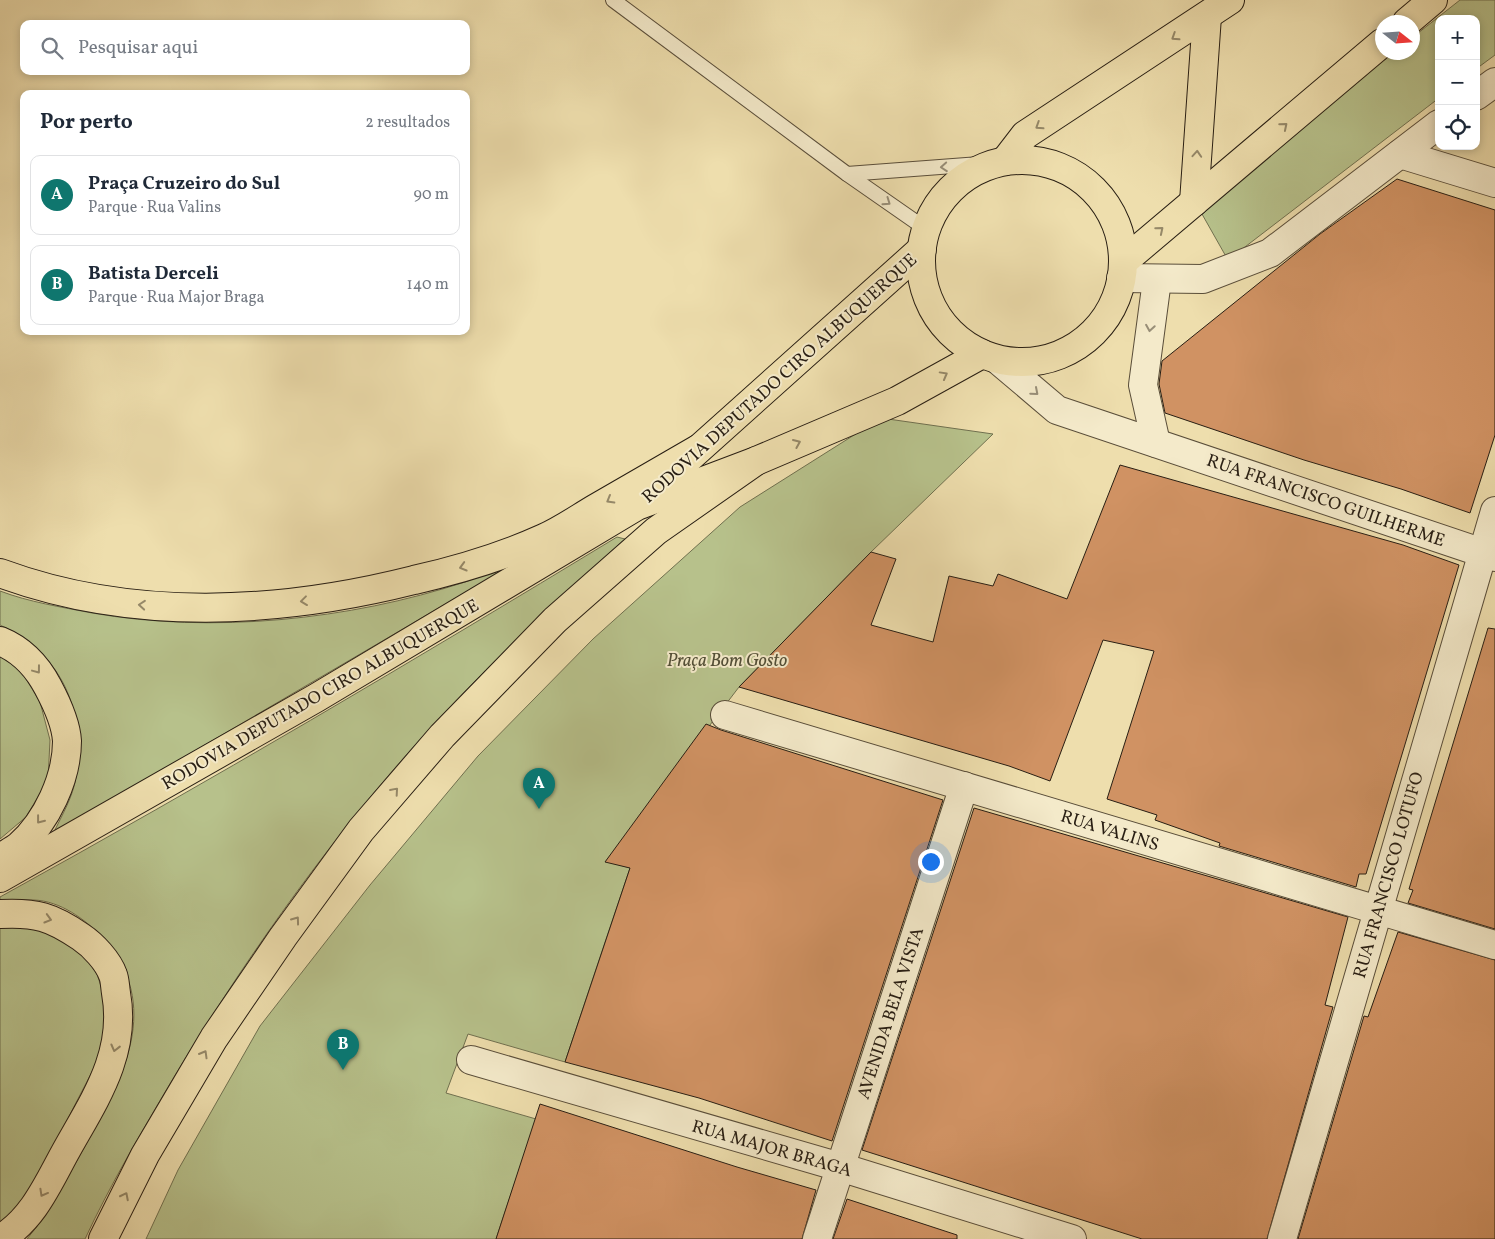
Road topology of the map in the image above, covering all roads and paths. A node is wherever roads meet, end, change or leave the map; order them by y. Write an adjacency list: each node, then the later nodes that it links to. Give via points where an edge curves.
1 (613, 0): 12 (lane)
2 (1230, 0): 4 (main road)
3 (1433, 0): 5 (main road)
4 (1205, 8): 11 (main road, one-way to 11, via 1025,135); 14 (main road, one-way to 4)
5 (1415, 15)
6 (1375, 49): 14 (main road, one-way to 6)
7 (1495, 82): 8 (street)
8 (1480, 93)
9 (1435, 127): 10 (street)
10 (1400, 154): 13 (street); 17 (street, via 1270,252 1204,279)
11 (999, 162): 12 (lane, one-way to 12); 15 (main road, via 970,173 951,188 936,207); 16 (main road, via 1038,160 1069,170 1095,191 1114,218 1122,250)
12 (847, 174): 15 (lane, one-way to 15)
13 (1495, 183)
14 (1194, 202): 16 (main road, one-way to 14)
15 (924, 239): 18 (main road, via 923,281 935,312 955,337); 20 (main road, RODOVIA DEPUTADO CIRO ALBUQUERQUE)
16 (1122, 270): 17 (street); 18 (main road, via 1107,315 1086,338 1060,355 1029,362)
17 (1157, 280): 19 (street, one-way to 19, via 1144,385)
18 (990, 357): 19 (street, RUA FRANCISCO GUILHERME, one-way to 19, via 1056,410); 21 (main road, RODOVIA DEPUTADO CIRO ALBUQUERQUE, one-way to 18, via 897,401)
19 (1156, 443): 24 (street, RUA FRANCISCO GUILHERME)
20 (698, 449): 22 (main road, RODOVIA DEPUTADO CIRO ALBUQUERQUE); 25 (main road, one-way to 25, via 545,538 490,559 375,590 270,606 200,608 137,605 80,596)
21 (756, 460): 22 (main road, RODOVIA DEPUTADO CIRO ALBUQUERQUE); 37 (main road, one-way to 21, via 145,1155 214,1038 361,830 442,736 555,620 656,531)
22 (637, 506): 30 (main road, RODOVIA DEPUTADO CIRO ALBUQUERQUE, via 307,703)
23 (1495, 511): 24 (street, RUA FRANCISCO LOTUFO)
24 (1489, 555): 31 (street, RUA FRANCISCO LOTUFO)
25 (0, 573)
26 (0, 641): 29 (main road, one-way to 29, via 13,646 38,669 56,702 67,740 62,779 45,814 20,845)
27 (724, 715): 28 (street, RUA VALINS)
28 (964, 786): 31 (street, RUA VALINS); 35 (street, AVENIDA BELA VISTA)
29 (0, 858)
30 (0, 878)
31 (1377, 910): 33 (street, RUA VALINS); 40 (street, RUA FRANCISCO LOTUFO)
32 (0, 914): 36 (main road, one-way to 36, via 27,913 59,922 91,944 113,974 120,1015 116,1048 104,1082 35,1207 12,1232)
33 (1495, 945)
34 (471, 1060): 35 (street, RUA MAJOR BRAGA)
35 (840, 1167): 38 (street, AVENIDA BELA VISTA); 39 (street, RUA MAJOR BRAGA)
36 (0, 1239)
37 (103, 1239)
38 (817, 1239)
39 (1072, 1239)
40 (1282, 1239)

